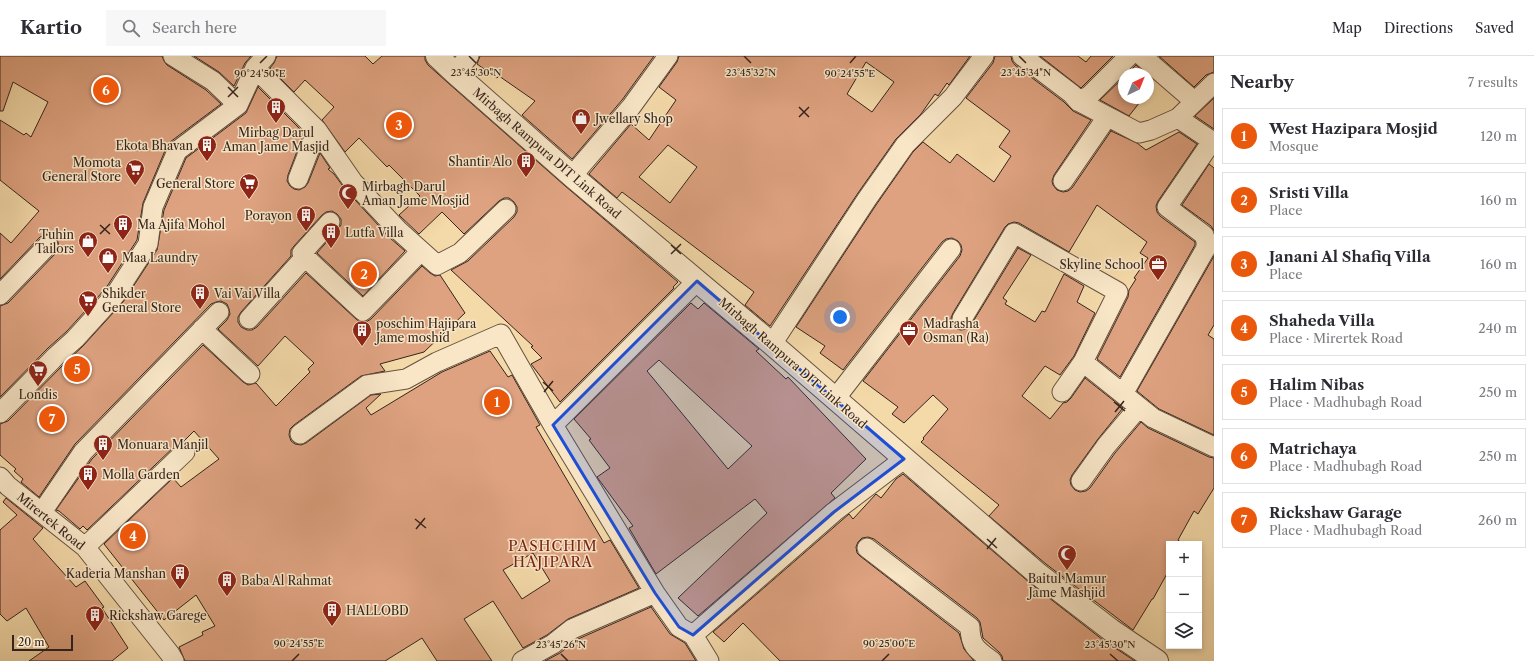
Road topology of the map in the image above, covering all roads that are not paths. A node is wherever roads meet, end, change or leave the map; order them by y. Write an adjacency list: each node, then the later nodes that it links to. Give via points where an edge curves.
1 (173, 56): 14 (street, via 213,81)
2 (437, 56): 10 (street, Mirbagh Rampura DIT Link Road)
3 (469, 56): 10 (street)
4 (668, 56): 19 (street, via 631,107)
5 (984, 56): 34 (street, via 953,97 905,145)
6 (1022, 56): 12 (street)
7 (1129, 56): 12 (street, via 1089,96)
8 (1142, 56): 13 (street)
9 (261, 62): 14 (street); 17 (street)
10 (454, 73): 19 (street, Mirbagh Rampura DIT Link Road)
11 (1214, 83): 13 (street)
12 (1078, 101): 15 (street)
13 (1194, 101): 16 (street)
14 (238, 105): 41 (street, via 177,151 153,207 148,244 115,295 75,339)
15 (1107, 117): 16 (street, via 1138,133); 21 (street)
16 (1178, 118): 18 (street)
17 (317, 130): 20 (street); 26 (street, via 353,182)
18 (1213, 141): 38 (street, via 1167,207 1204,235 1206,248)
19 (572, 176): 28 (street, Mirbagh Rampura DIT Link Road)
20 (298, 179)
21 (1063, 181)
22 (506, 209): 26 (street, via 460,253 437,265)
23 (330, 222): 27 (street, via 302,253)
24 (48, 246): 29 (street)
25 (951, 249): 39 (street)
26 (421, 251): 27 (street, via 363,311)
27 (305, 257): 31 (street)
28 (697, 281): 34 (street, Mirbagh Rampura DIT Link Road); 42 (street)
29 (0, 295)
30 (218, 312): 33 (street)
31 (249, 318)
32 (962, 319): 35 (street, via 1014,233 1118,292)
33 (202, 329): 36 (street); 49 (street, via 83,452)
34 (772, 344): 39 (street, Mirbagh Rampura DIT Link Road)
35 (1083, 362): 37 (street); 38 (street)
36 (250, 374)
37 (1062, 392)
38 (1123, 394): 40 (street)
39 (835, 399): 46 (street, Mirbagh Rampura DIT Link Road)
40 (1140, 407): 44 (street, via 1153,418); 47 (street, via 1106,446)
41 (0, 413)
42 (553, 425): 43 (street, via 501,334 437,362 406,379 367,385); 52 (street)
43 (300, 434)
44 (1214, 447)
45 (185, 452): 50 (street)
46 (904, 459): 53 (street, via 834,512); 58 (street, Mirbagh Rampura DIT Link Road, via 1038,574 1111,630)
47 (1081, 481)
48 (3, 485): 49 (street, Mirertek Road)
49 (42, 512): 50 (street, Mirertek Road)
50 (85, 546): 54 (street, Mirertek Road)
51 (867, 548): 57 (street, via 970,627 970,636 975,648)
52 (655, 594): 53 (street, via 679,627); 55 (street, via 572,629 553,644)
53 (693, 635): 56 (street)
54 (174, 661)
55 (522, 661)
56 (709, 661)
57 (992, 661)
58 (1157, 661)

